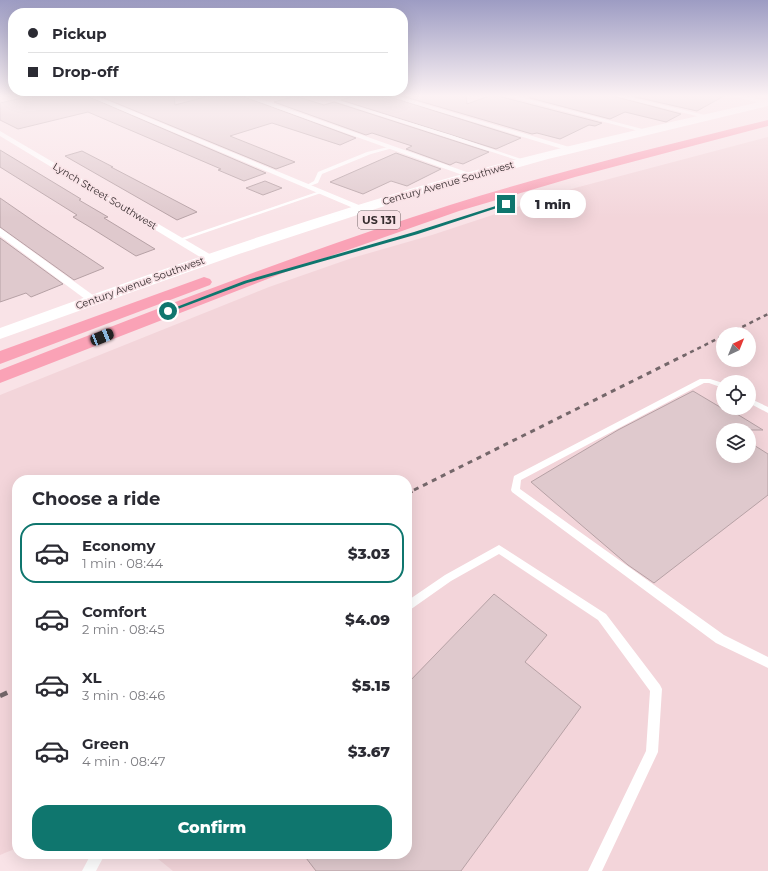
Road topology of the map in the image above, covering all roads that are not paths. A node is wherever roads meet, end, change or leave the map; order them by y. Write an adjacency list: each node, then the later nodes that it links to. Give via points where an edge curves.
1 (6, 137): 18 (street, Lynch Street Southwest)
2 (188, 137): 14 (street)
3 (360, 137): 10 (street)
4 (452, 137): 12 (lane)
5 (530, 137): 11 (street)
6 (626, 137): 11 (street, Century Avenue Southwest)
7 (677, 137): 20 (highway, US 131, via 470,192 353,229)
8 (715, 137): 20 (highway, US 131, via 481,200)
9 (750, 137): 20 (highway, via 575,183 416,233)
10 (392, 148): 13 (street); 14 (lane, via 369,153 320,173 316,182)
11 (572, 149): 12 (street, Century Avenue Southwest)
12 (525, 161): 13 (street, Century Avenue Southwest)
13 (471, 175): 16 (street, Century Avenue Southwest)
14 (307, 186): 15 (street)
15 (322, 192): 16 (street); 18 (lane)
16 (361, 208): 19 (street, Century Avenue Southwest)
17 (0, 231): 22 (street)
18 (179, 240): 19 (street, Lynch Street Southwest)
19 (209, 258): 22 (street, Century Avenue Southwest)
20 (247, 274): 25 (highway, US 131)
21 (220, 276): 24 (highway)
22 (93, 300): 23 (street, Century Avenue Southwest)
23 (0, 334)
24 (0, 358)
25 (0, 377)
26 (716, 383): 30 (lane, via 703,381 517,478 515,490 720,640)
27 (756, 404): 28 (lane)
28 (768, 410)
29 (412, 603): 33 (lane, via 448,578 499,548 602,617 656,689 652,752)
30 (768, 663)
31 (95, 859): 32 (lane)
32 (89, 871)
33 (595, 871)

